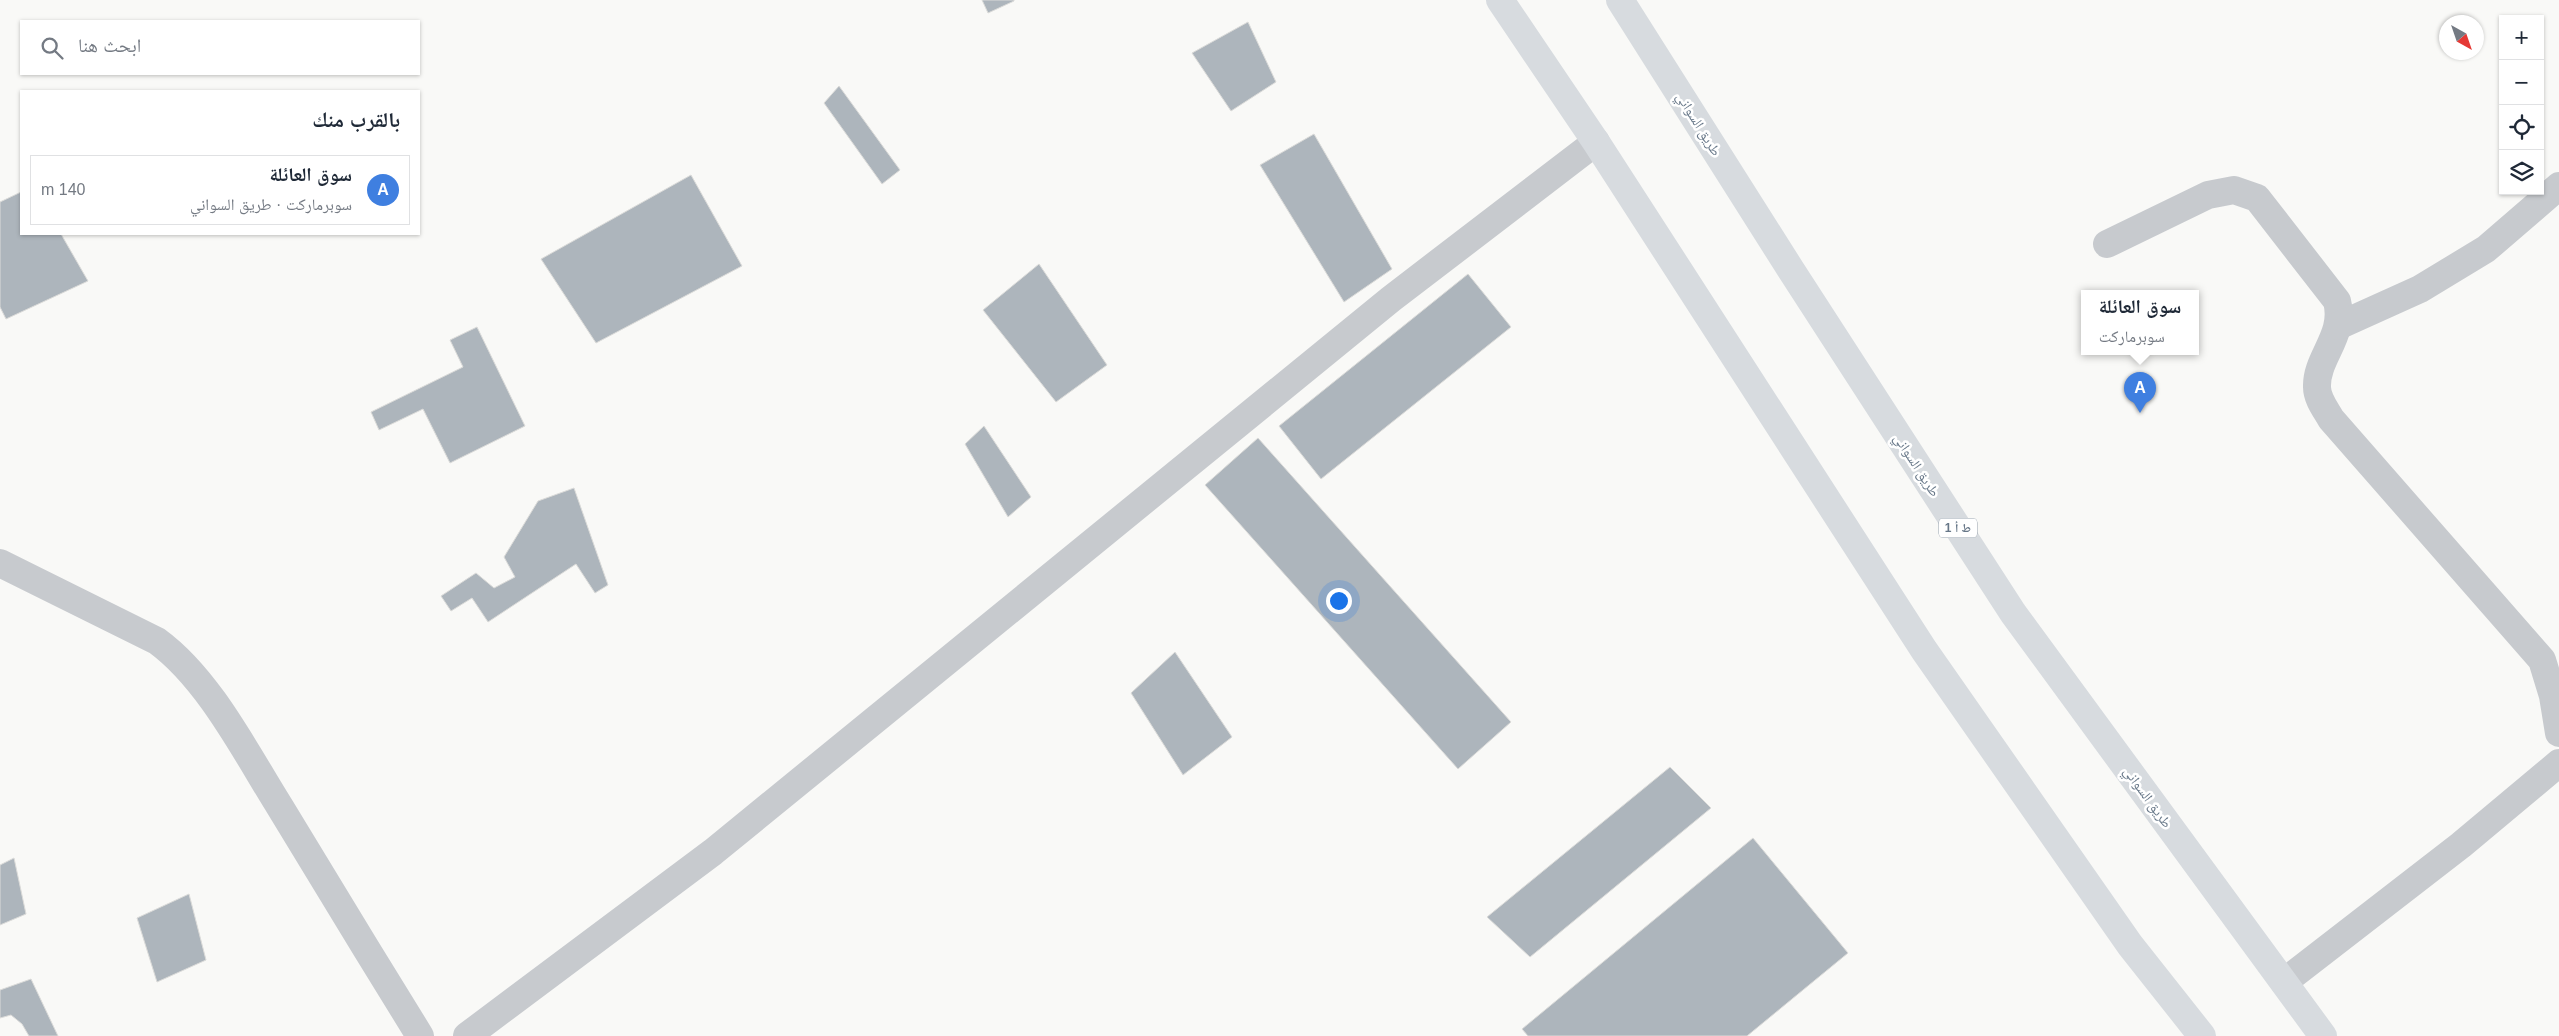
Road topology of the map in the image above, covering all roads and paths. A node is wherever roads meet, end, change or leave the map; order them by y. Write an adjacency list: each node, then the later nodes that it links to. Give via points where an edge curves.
1 (1500, 0): 3 (highway)
2 (1620, 0): 10 (highway, طريق السواني / ط أ 1, via 2013,613)
3 (1596, 142): 12 (street, via 1391,299 713,852); 13 (highway, via 1924,650 2130,945)
4 (2559, 186): 6 (street, via 2486,249 2420,289)
5 (2107, 244): 6 (street, via 2208,196 2234,190 2257,198 2337,301 2340,312)
6 (2338, 326): 8 (street, via 2318,378 2318,396 2332,419 2542,660 2549,678)
7 (0, 563): 11 (street, via 157,641 176,654 194,674 246,752)
8 (2559, 733)
9 (2559, 763): 10 (street, via 2461,845)
10 (2284, 982): 14 (highway, طريق السواني / ط أ 1)
11 (420, 1036)
12 (467, 1036)
13 (2202, 1036)
14 (2323, 1036)

